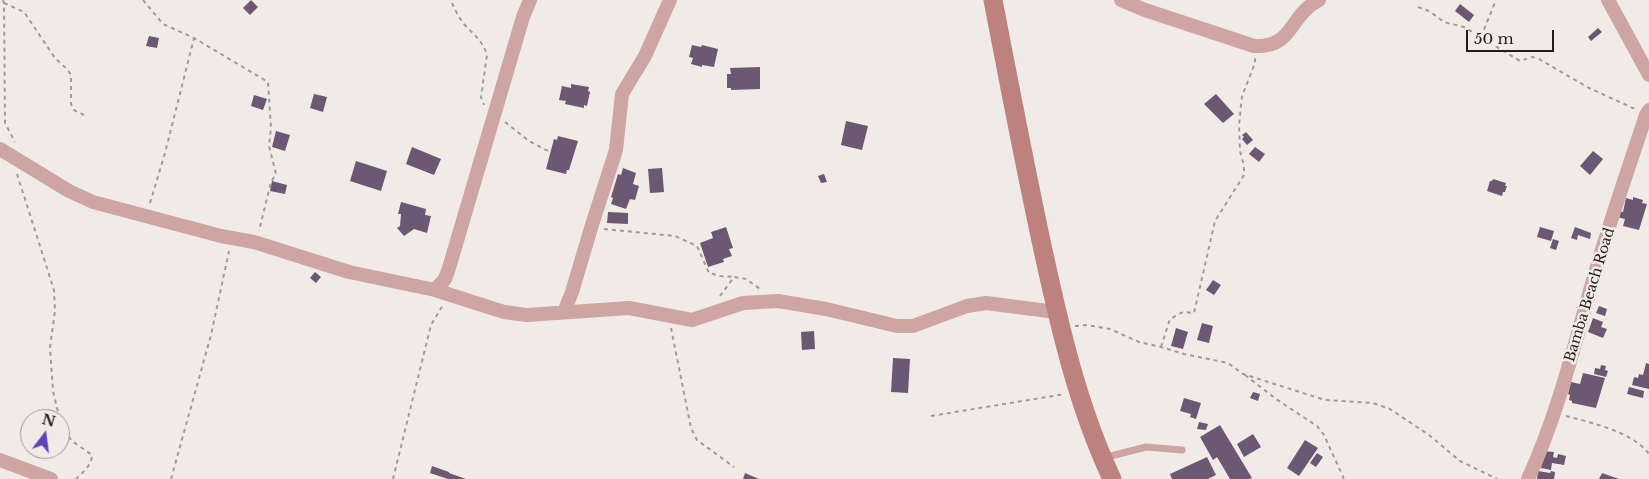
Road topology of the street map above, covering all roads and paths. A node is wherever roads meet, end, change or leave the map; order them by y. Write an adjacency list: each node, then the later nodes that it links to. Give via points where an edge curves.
1 (143, 0): 13 (path, via 163,24)
2 (530, 0): 16 (street)
3 (670, 0): 23 (street, via 645,56 622,94 616,150)
4 (993, 0): 31 (main road)
5 (1121, 0): 14 (street)
6 (1318, 0): 14 (street, via 1302,12 1284,38 1268,47)
7 (1496, 0): 12 (path)
8 (1608, 0): 15 (street)
9 (4, 2): 18 (path, via 24,12 55,58 67,69 71,75 71,104 74,110); 21 (path, via 5,123)
10 (452, 3): 16 (path, via 462,22 485,49 481,97 486,108)
11 (1418, 7): 12 (path)
12 (1481, 37): 17 (path, via 1520,61 1532,57 1539,59 1589,88)
13 (194, 38): 22 (path); 25 (path, via 268,82 270,146 276,174)
14 (1254, 46): 32 (path, via 1255,63 1242,96 1239,125 1244,176 1215,221 1194,313 1183,312 1170,319)
15 (1649, 75)
16 (495, 112): 20 (path, via 529,141); 27 (street, via 449,268 445,279)
17 (1647, 113): 35 (street, Bamba Beach Road)
18 (84, 115)
19 (6, 152): 21 (street); 43 (path, via 54,290 50,347 53,391 59,416 72,442 92,455 88,467)
20 (550, 152)
21 (26, 163): 22 (street, via 69,191 93,202)
22 (146, 215): 24 (street)
23 (591, 228): 26 (path, via 675,236 697,246 709,273); 29 (street)
24 (220, 236): 25 (street); 44 (path, via 229,248 211,335)
25 (254, 242): 27 (street, via 349,272)
26 (734, 277)
27 (435, 290): 28 (street)
28 (452, 296): 29 (street, via 504,312 527,315); 45 (path, via 431,325)
29 (564, 312): 30 (street, via 629,308)
30 (668, 316): 31 (street, via 692,320 743,303 778,302 826,309 897,326 913,326 967,306 986,303); 41 (path, via 694,434 697,440)
31 (1058, 320): 32 (path, via 1110,329 1139,342); 34 (main road)
32 (1162, 347): 33 (path, via 1228,362)
33 (1243, 374): 47 (path, via 1317,426); 48 (path, via 1324,400 1373,403 1390,409 1460,461)
34 (1078, 392): 36 (path); 39 (main road)
35 (1554, 412): 38 (path, via 1635,440); 49 (street, Bamba Beach Road)
36 (931, 416)
37 (1182, 450): 39 (lane, via 1146,447)
38 (1649, 454)
39 (1102, 458): 46 (main road)
40 (0, 460): 42 (street)
41 (734, 467)
42 (51, 479)
43 (76, 479)
44 (171, 479)
45 (393, 479)
46 (1112, 479)
47 (1344, 479)
48 (1497, 479)
49 (1528, 479)

